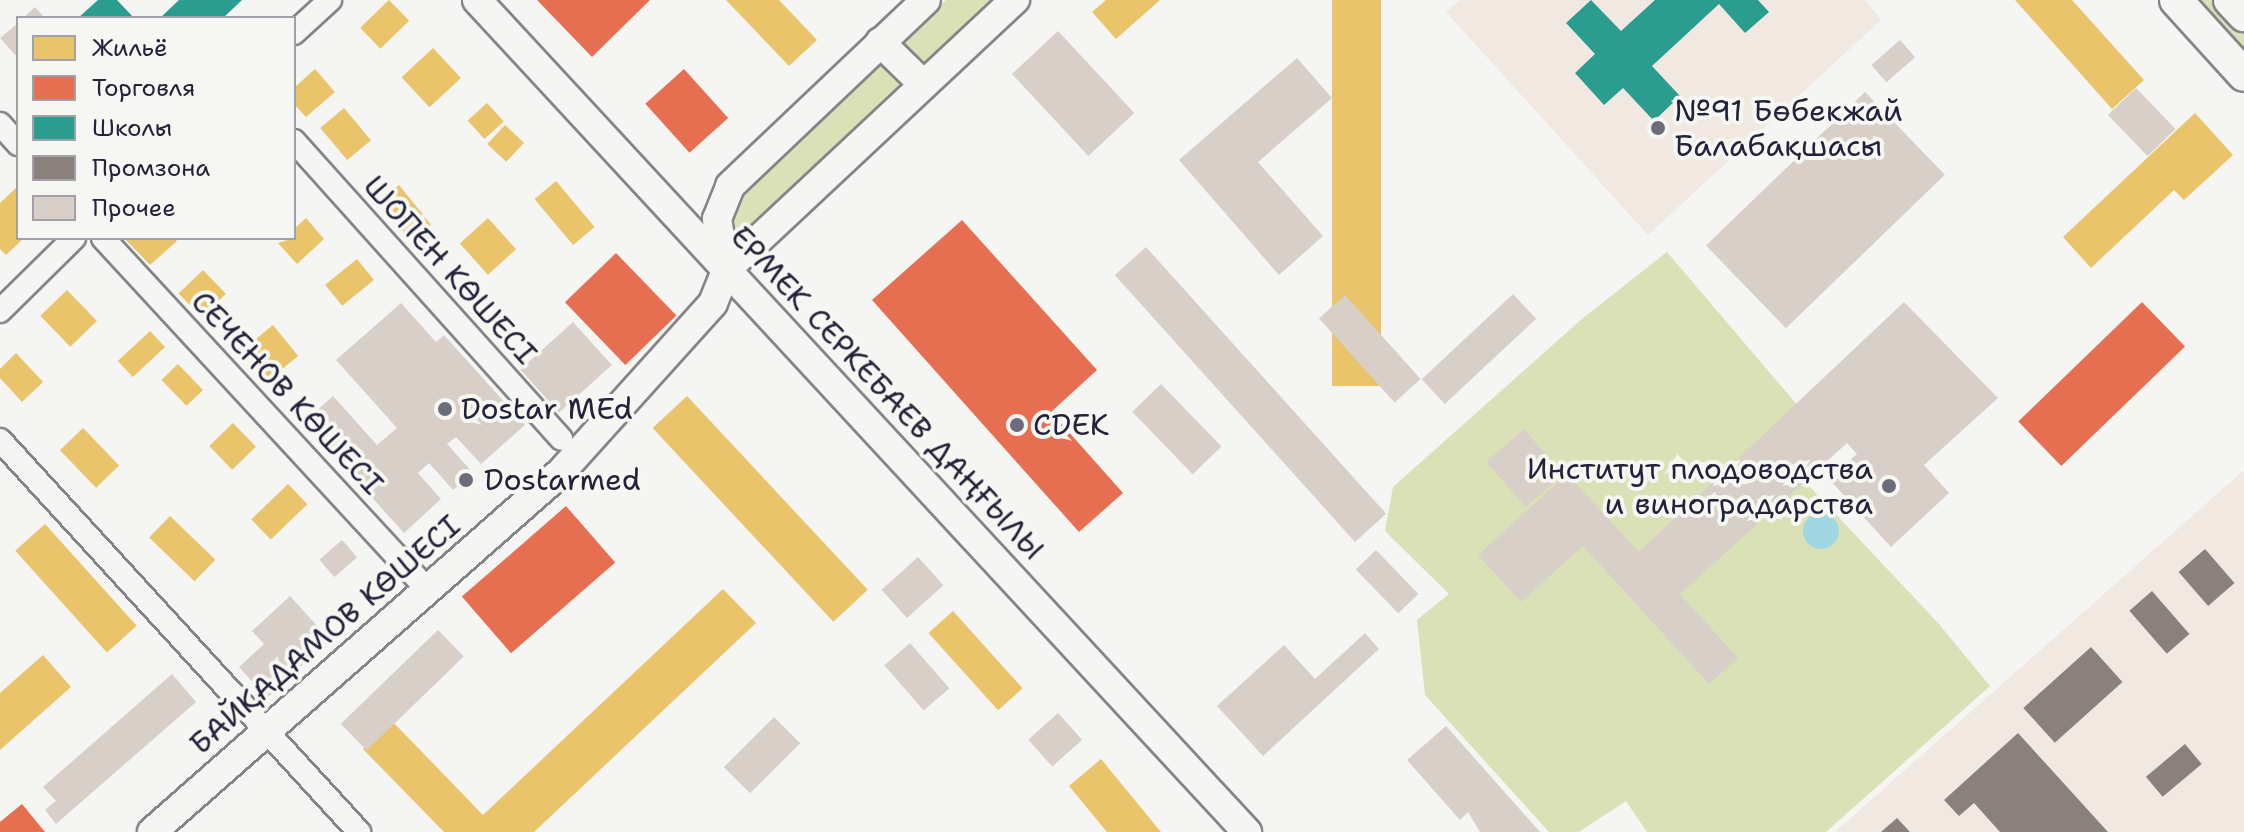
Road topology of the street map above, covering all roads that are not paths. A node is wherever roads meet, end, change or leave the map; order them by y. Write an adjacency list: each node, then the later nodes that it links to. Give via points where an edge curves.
1 (330, 0): 8 (street)
2 (477, 0): 17 (street, ЕРМЕК СЕРКЕБАЕВ ДАҢҒЫЛЫ)
3 (926, 0): 9 (street)
4 (1015, 0): 11 (street, БАЙҚАДАМОВ КӨШЕСІ)
5 (2176, 0): 10 (main road)
6 (2230, 0): 7 (main road)
7 (2244, 15)
8 (296, 31)
9 (880, 42): 11 (street); 17 (street, via 730,186 717,219)
10 (2244, 75)
11 (923, 84): 17 (street, БАЙҚАДАМОВ КӨШЕСІ)
12 (0, 124): 13 (street)
13 (16, 142)
14 (296, 143): 19 (street, ШОПЕН КӨШЕСІ)
15 (72, 240): 18 (street)
16 (105, 240): 21 (street, СЕЧЕНОВ КӨШЕСІ)
17 (726, 270): 21 (street, БАЙҚАДАМОВ КӨШЕСІ, via 713,303 576,456); 23 (street, ЕРМЕК СЕРКЕБАЕВ ДАҢҒЫЛЫ)
18 (0, 311)
19 (561, 439)
20 (0, 440): 22 (street)
21 (426, 588): 22 (street, БАЙҚАДАМОВ КӨШЕСІ)
22 (266, 732): 24 (street, БАЙҚАДАМОВ КӨШЕСІ); 25 (street)
23 (1240, 830)
24 (152, 832)
25 (359, 832)

